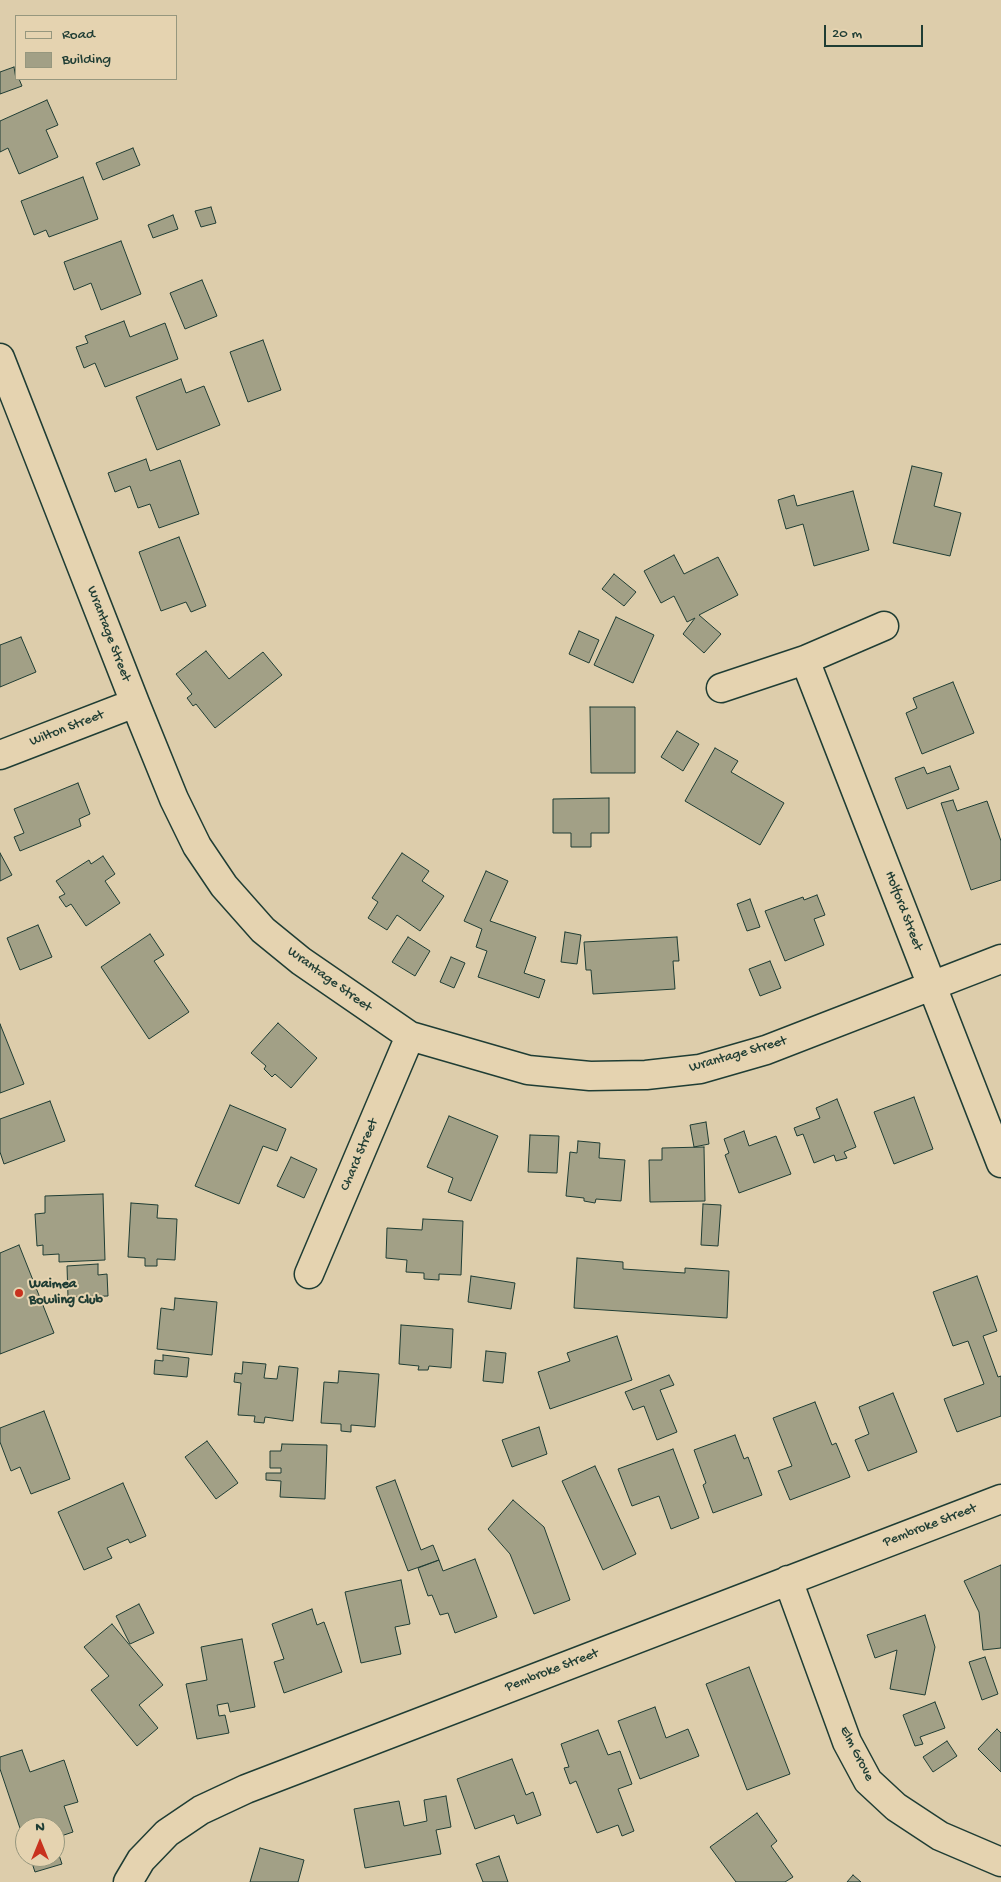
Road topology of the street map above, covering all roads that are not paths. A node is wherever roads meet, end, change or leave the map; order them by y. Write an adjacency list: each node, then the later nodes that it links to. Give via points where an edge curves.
1 (0, 358): 5 (street, Wrantage Street)
2 (884, 626): 3 (street)
3 (805, 660): 4 (street); 8 (street, Holford Street)
4 (721, 688)
5 (135, 703): 6 (street, Wilton Street); 9 (street, Wrantage Street, via 197,846 224,886 263,930 300,961)
6 (0, 755)
7 (1001, 959): 8 (street, Wrantage Street)
8 (932, 986): 9 (street, Wrantage Street, via 766,1050 700,1069 646,1075 590,1076 528,1070); 10 (street, Holford Street)
9 (410, 1036): 11 (street, Chard Street)
10 (1001, 1163)
11 (309, 1274)
12 (1001, 1498): 13 (street, Pembroke Street)
13 (788, 1580): 14 (street, Elm Grove, via 847,1742 868,1781 896,1807 940,1836); 15 (street, Pembroke Street, via 246,1788 201,1810 167,1834 141,1860)
14 (1001, 1862)
15 (128, 1882)

